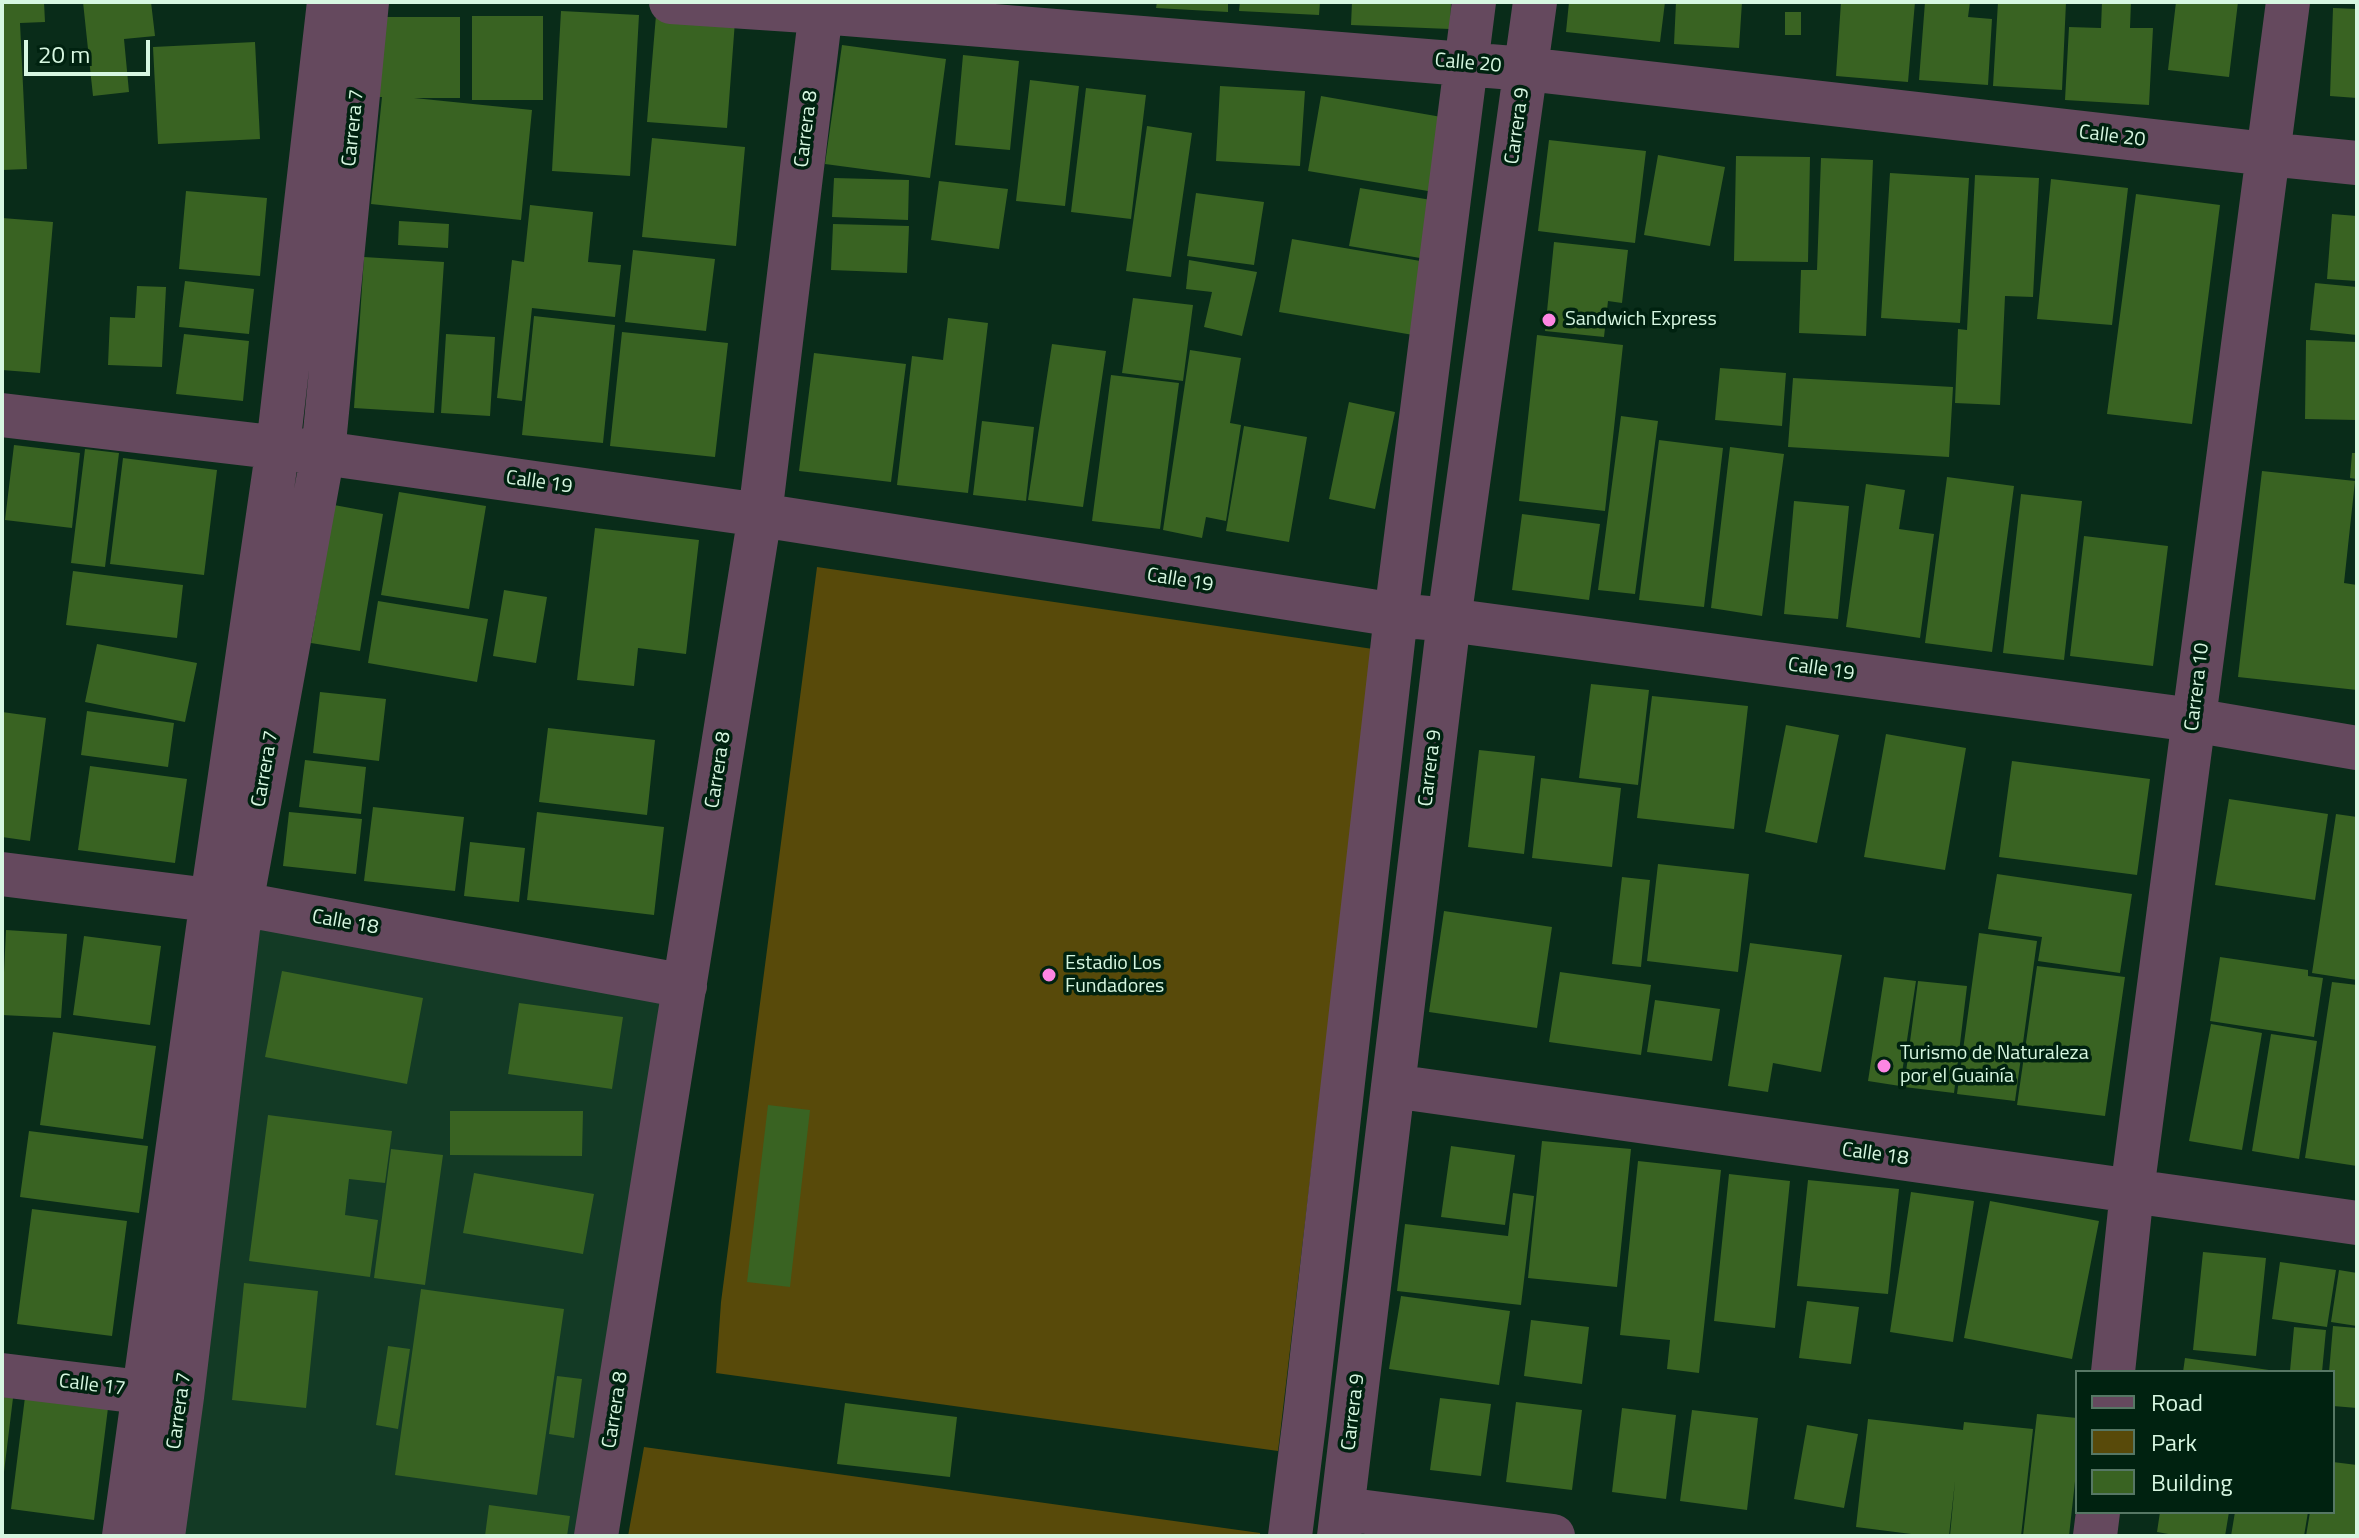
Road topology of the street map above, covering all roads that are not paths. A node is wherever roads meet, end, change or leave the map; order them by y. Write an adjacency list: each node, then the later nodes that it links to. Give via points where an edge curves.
1 (329, 2): 13 (street, Carrera 7)
2 (367, 2): 14 (street, Carrera 7)
3 (671, 2): 7 (street, Calle 20)
4 (1474, 2): 8 (street)
5 (1535, 2): 9 (street, Carrera 9)
6 (2288, 2): 10 (street, Carrera 10)
7 (822, 7): 8 (street, Calle 20); 15 (street, Carrera 8)
8 (1465, 64): 9 (street, Calle 20); 16 (street)
9 (1526, 69): 10 (street, Calle 20); 17 (street, Carrera 9)
10 (2267, 154): 11 (street, Calle 20); 18 (street, Carrera 10)
11 (2357, 163)
12 (2, 415): 13 (street, Calle 19)
13 (278, 447): 14 (street, Calle 19); 21 (street, Carrera 7)
14 (323, 453): 15 (street, Calle 19); 21 (street, Carrera 7)
15 (760, 515): 16 (street, Calle 19); 22 (street, Carrera 8)
16 (1396, 615): 17 (street, Calle 19); 34 (street)
17 (1449, 620): 18 (street, Calle 19); 23 (street, Carrera 9)
18 (2193, 720): 19 (street, Calle 19); 24 (street, Carrera 10)
19 (2357, 748)
20 (2, 874): 21 (street, Calle 18)
21 (227, 902): 22 (street, Calle 18); 28 (street, Carrera 7)
22 (685, 986): 33 (street, Carrera 8)
23 (1393, 1086): 24 (street, Calle 18); 30 (street, Carrera 9)
24 (2132, 1191): 25 (street, Calle 18); 26 (street, Carrera 10)
25 (2357, 1223)
26 (2113, 1370)
27 (2, 1375): 28 (street, Calle 17)
28 (163, 1395): 31 (street, Carrera 7); 32 (street, Carrera 7)
29 (2098, 1514): 36 (street)
30 (1341, 1523): 35 (street)
31 (124, 1536)
32 (163, 1536)
33 (596, 1536)
34 (1290, 1536)
35 (1553, 1536)
36 (2095, 1536)

